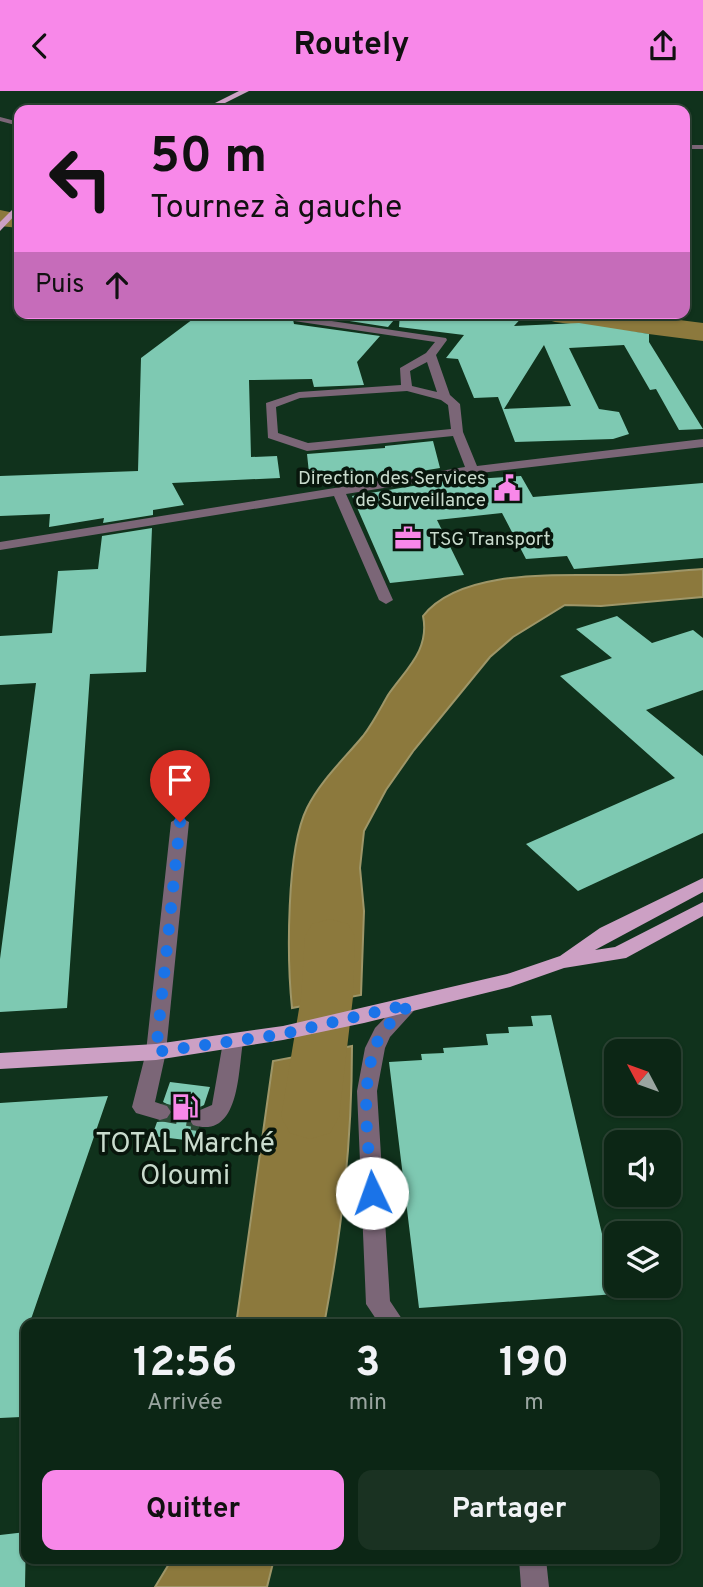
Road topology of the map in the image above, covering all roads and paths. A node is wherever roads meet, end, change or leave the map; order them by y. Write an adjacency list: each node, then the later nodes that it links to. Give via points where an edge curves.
1 (245, 91): 2 (main road)
2 (216, 105)
3 (14, 211): 4 (main road)
4 (0, 228)
5 (298, 319): 6 (street, via 442,339)
6 (430, 355): 7 (street, via 404,370); 8 (street)
7 (407, 388): 8 (street); 9 (street, via 299,395 270,405 272,435 307,447)
8 (445, 397): 9 (street, via 454,404)
9 (457, 432): 11 (street)
10 (703, 443): 11 (street)
11 (472, 470): 12 (street)
12 (338, 491): 13 (street); 14 (street)
13 (0, 546)
14 (386, 600)
15 (180, 822): 21 (street)
16 (703, 884): 18 (main road, via 607,933)
17 (703, 908): 18 (main road, via 619,953)
18 (562, 963): 19 (main road)
19 (410, 1004): 20 (main road); 25 (street, via 382,1033 367,1091 378,1304)
20 (233, 1042): 21 (main road); 24 (street, via 222,1109)
21 (156, 1052): 22 (main road); 23 (street, via 143,1107)
22 (0, 1061)
23 (160, 1112)
24 (200, 1119)
25 (389, 1319)
26 (533, 1564): 27 (street)
27 (535, 1587)

